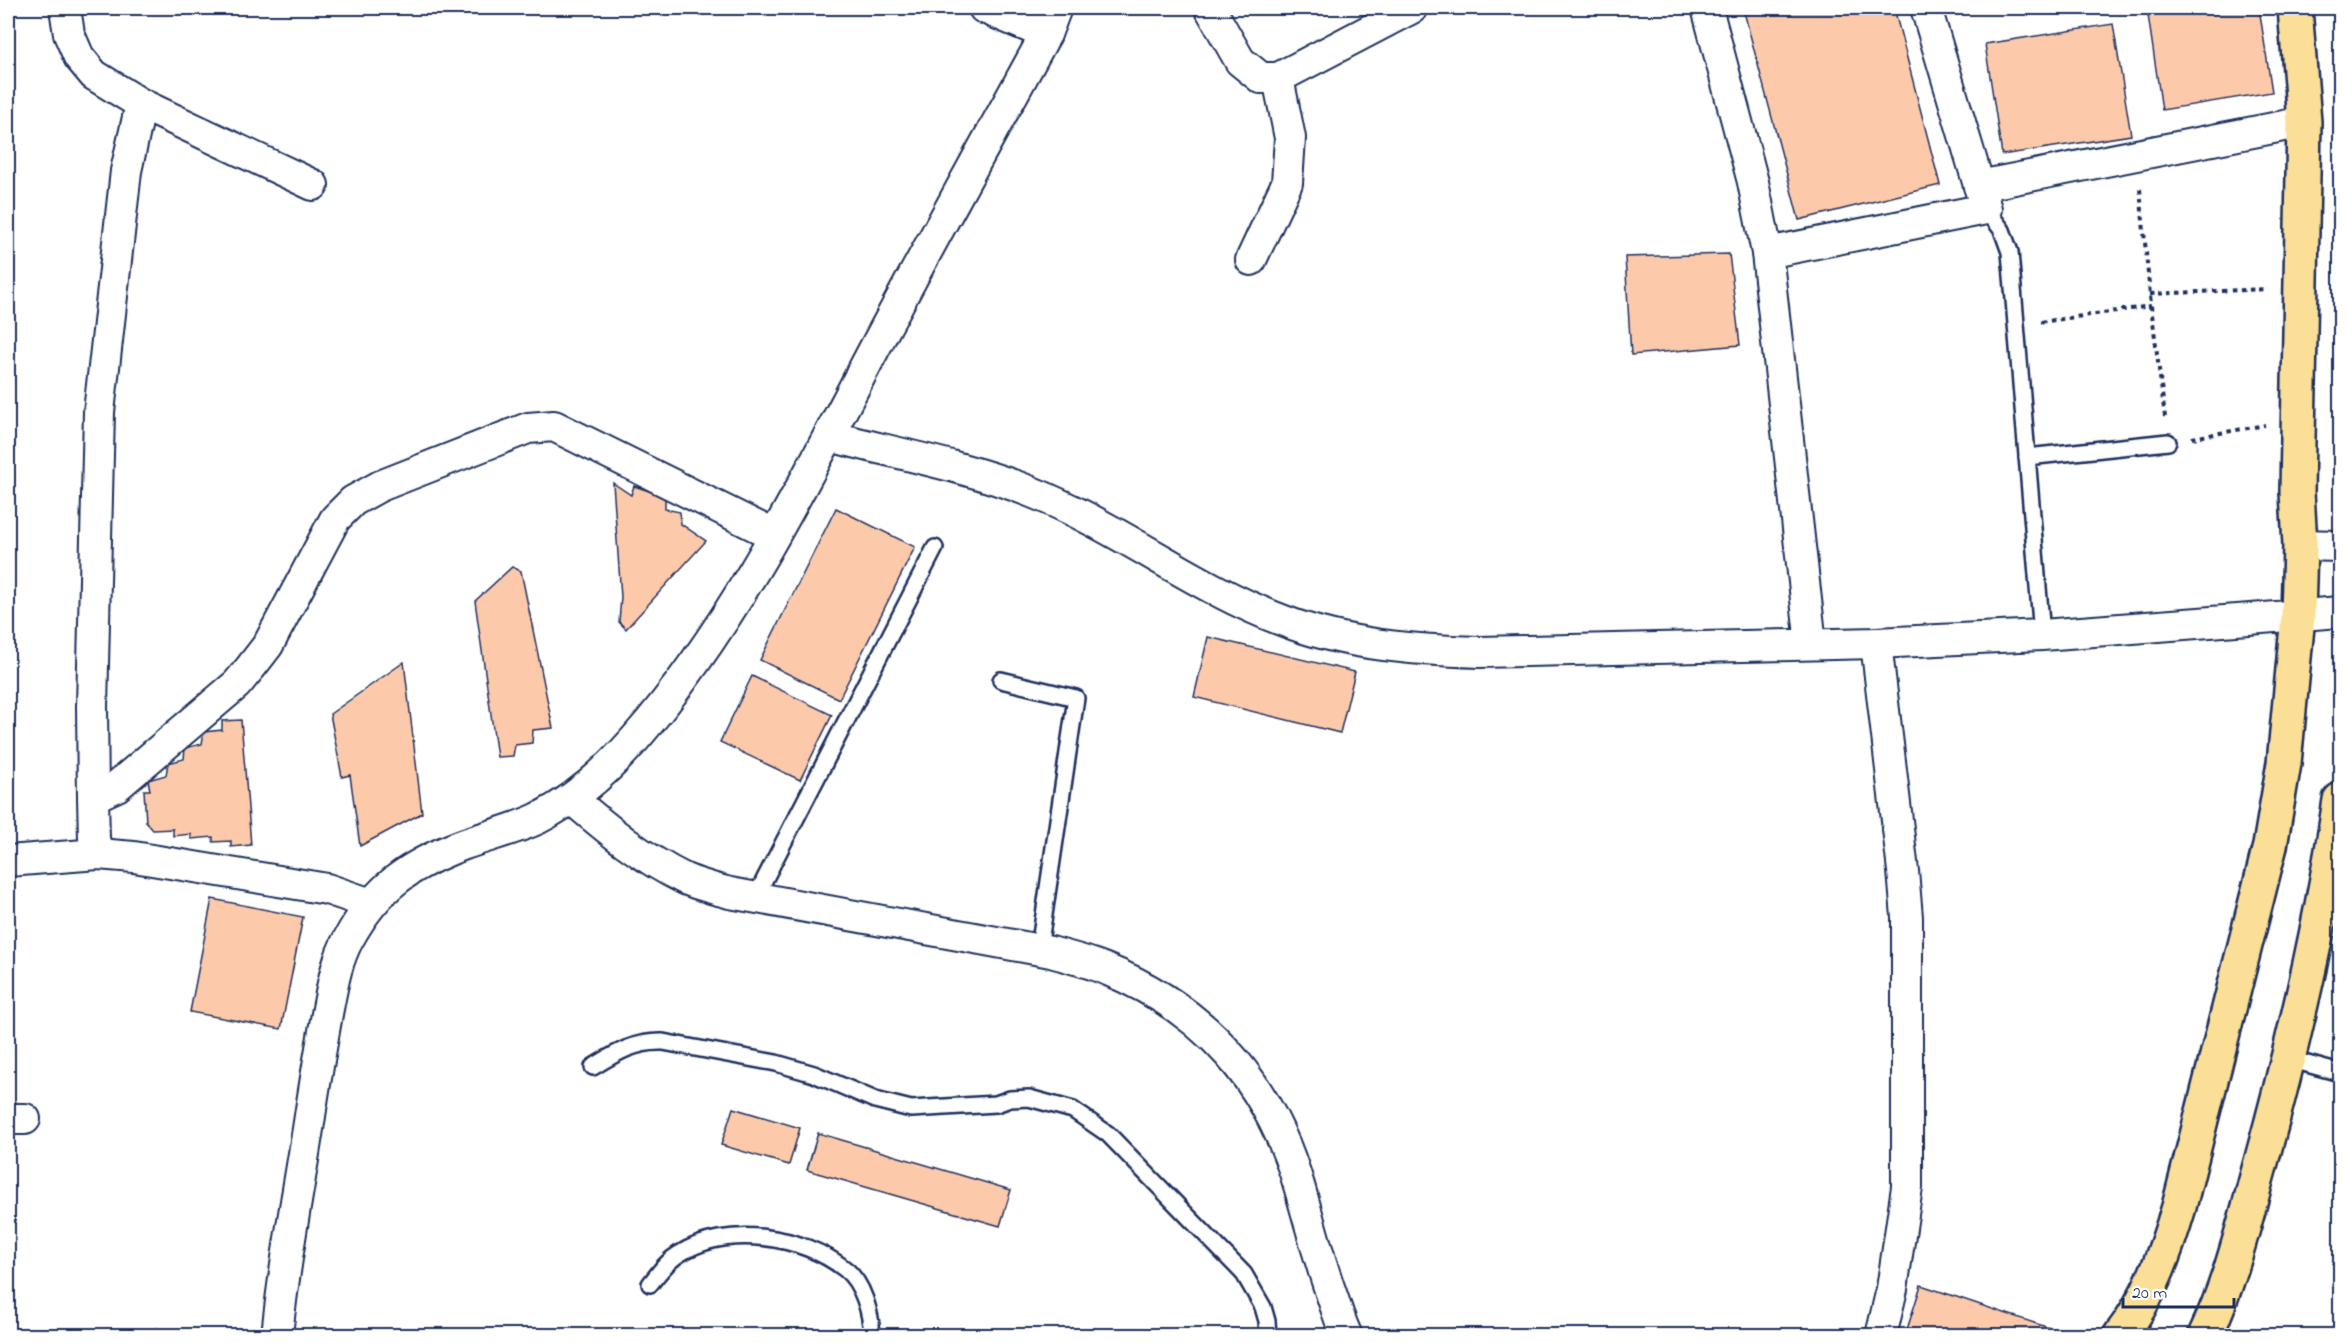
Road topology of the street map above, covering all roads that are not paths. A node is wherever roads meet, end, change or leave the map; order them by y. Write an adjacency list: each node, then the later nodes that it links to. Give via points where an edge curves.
1 (65, 8): 11 (street, via 69,34 79,57 94,75)
2 (984, 8): 9 (street)
3 (1079, 8): 9 (street)
4 (1210, 8): 10 (street, via 1240,61 1261,78)
5 (1412, 8): 10 (street)
6 (1707, 8): 15 (street, via 1753,182)
7 (1926, 8): 14 (street)
8 (2295, 8): 12 (main road)
9 (1051, 21): 17 (street)
10 (1278, 78): 16 (street, via 1290,138 1287,183)
11 (141, 104): 13 (street); 30 (street, via 126,171 99,412)
12 (2304, 122): 14 (street, via 2137,155); 21 (main road, via 2297,492)
13 (313, 185)
14 (1983, 198): 15 (street); 19 (lane, via 2010,252)
15 (1767, 253): 28 (street)
16 (1251, 260)
17 (829, 436): 20 (street); 28 (street, via 1030,491 1247,606 1285,622 1373,644 1480,652)
18 (2168, 442): 19 (lane)
19 (2027, 457): 26 (lane)
20 (774, 535): 30 (street, via 555,426 528,428 380,486 353,501 335,519 268,645 237,684 117,786); 31 (street, via 682,680 636,738)
21 (2300, 545): 22 (street); 25 (main road)
22 (2340, 546)
23 (935, 548): 35 (lane)
24 (2340, 612): 25 (street)
25 (2298, 616): 26 (street); 47 (main road, via 2284,763 2270,846 2228,1018 2164,1258 2148,1294)
26 (2042, 635): 27 (street)
27 (1876, 643): 28 (street); 46 (street, via 1907,917 1907,1187)
28 (1810, 644)
29 (1001, 680): 37 (lane, via 1076,698)
30 (93, 797): 33 (street)
31 (572, 799): 35 (street, via 617,838 661,866 687,880); 36 (street, via 513,829 420,863 400,875)
32 (2340, 800): 38 (main road, via 2328,884)
33 (98, 854): 34 (street); 36 (street, via 327,889)
34 (8, 861)
35 (755, 898): 37 (street)
36 (371, 904): 42 (street, via 346,942 334,977)
37 (1039, 949): 45 (street, via 1102,968 1152,991 1187,1013 1240,1066 1272,1114 1290,1154 1323,1270)
38 (2289, 1059): 40 (lane); 48 (main road, via 2236,1250 2217,1311)
39 (593, 1067): 44 (lane, via 633,1044 663,1042 777,1063 875,1100 911,1109 1029,1098 1073,1110 1108,1134 1244,1274 1263,1306)
40 (2340, 1073)
41 (650, 1284): 43 (lane, via 678,1255 699,1244 755,1237 783,1241 817,1252 846,1270 860,1288)
42 (277, 1335)
43 (872, 1335)
44 (1268, 1335)
45 (1347, 1335)
46 (1881, 1335)
47 (2120, 1335)
48 (2205, 1335)

